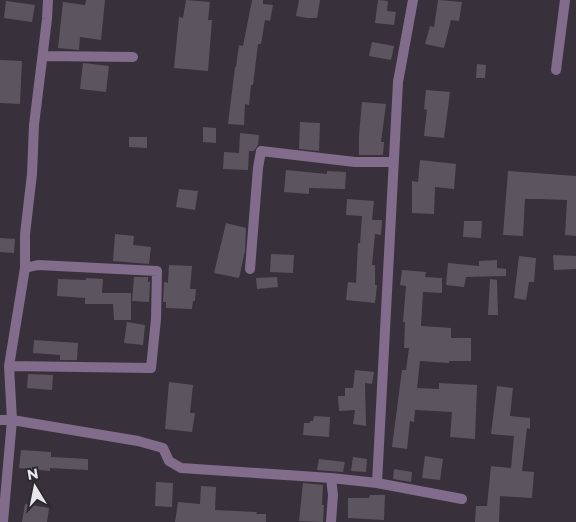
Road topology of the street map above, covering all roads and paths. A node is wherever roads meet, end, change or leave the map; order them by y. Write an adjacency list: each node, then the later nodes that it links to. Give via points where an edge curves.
1 (48, 0): 4 (street)
2 (413, 0): 7 (street, via 398,82)
3 (565, 0): 6 (street)
4 (43, 56): 5 (street); 8 (street, via 34,125)
5 (133, 57)
6 (556, 70)
7 (393, 162): 9 (street, via 355,162 260,151); 14 (street)
8 (25, 268): 10 (street); 10 (street, via 38,265 157,271 151,368)
9 (250, 269)
10 (9, 366): 12 (street)
11 (0, 420): 12 (street)
12 (12, 420): 13 (street, via 163,448 169,461 181,468); 16 (street)
13 (332, 478): 14 (street); 17 (street)
14 (377, 483): 15 (street)
15 (462, 499)
16 (4, 522)
17 (331, 522)

